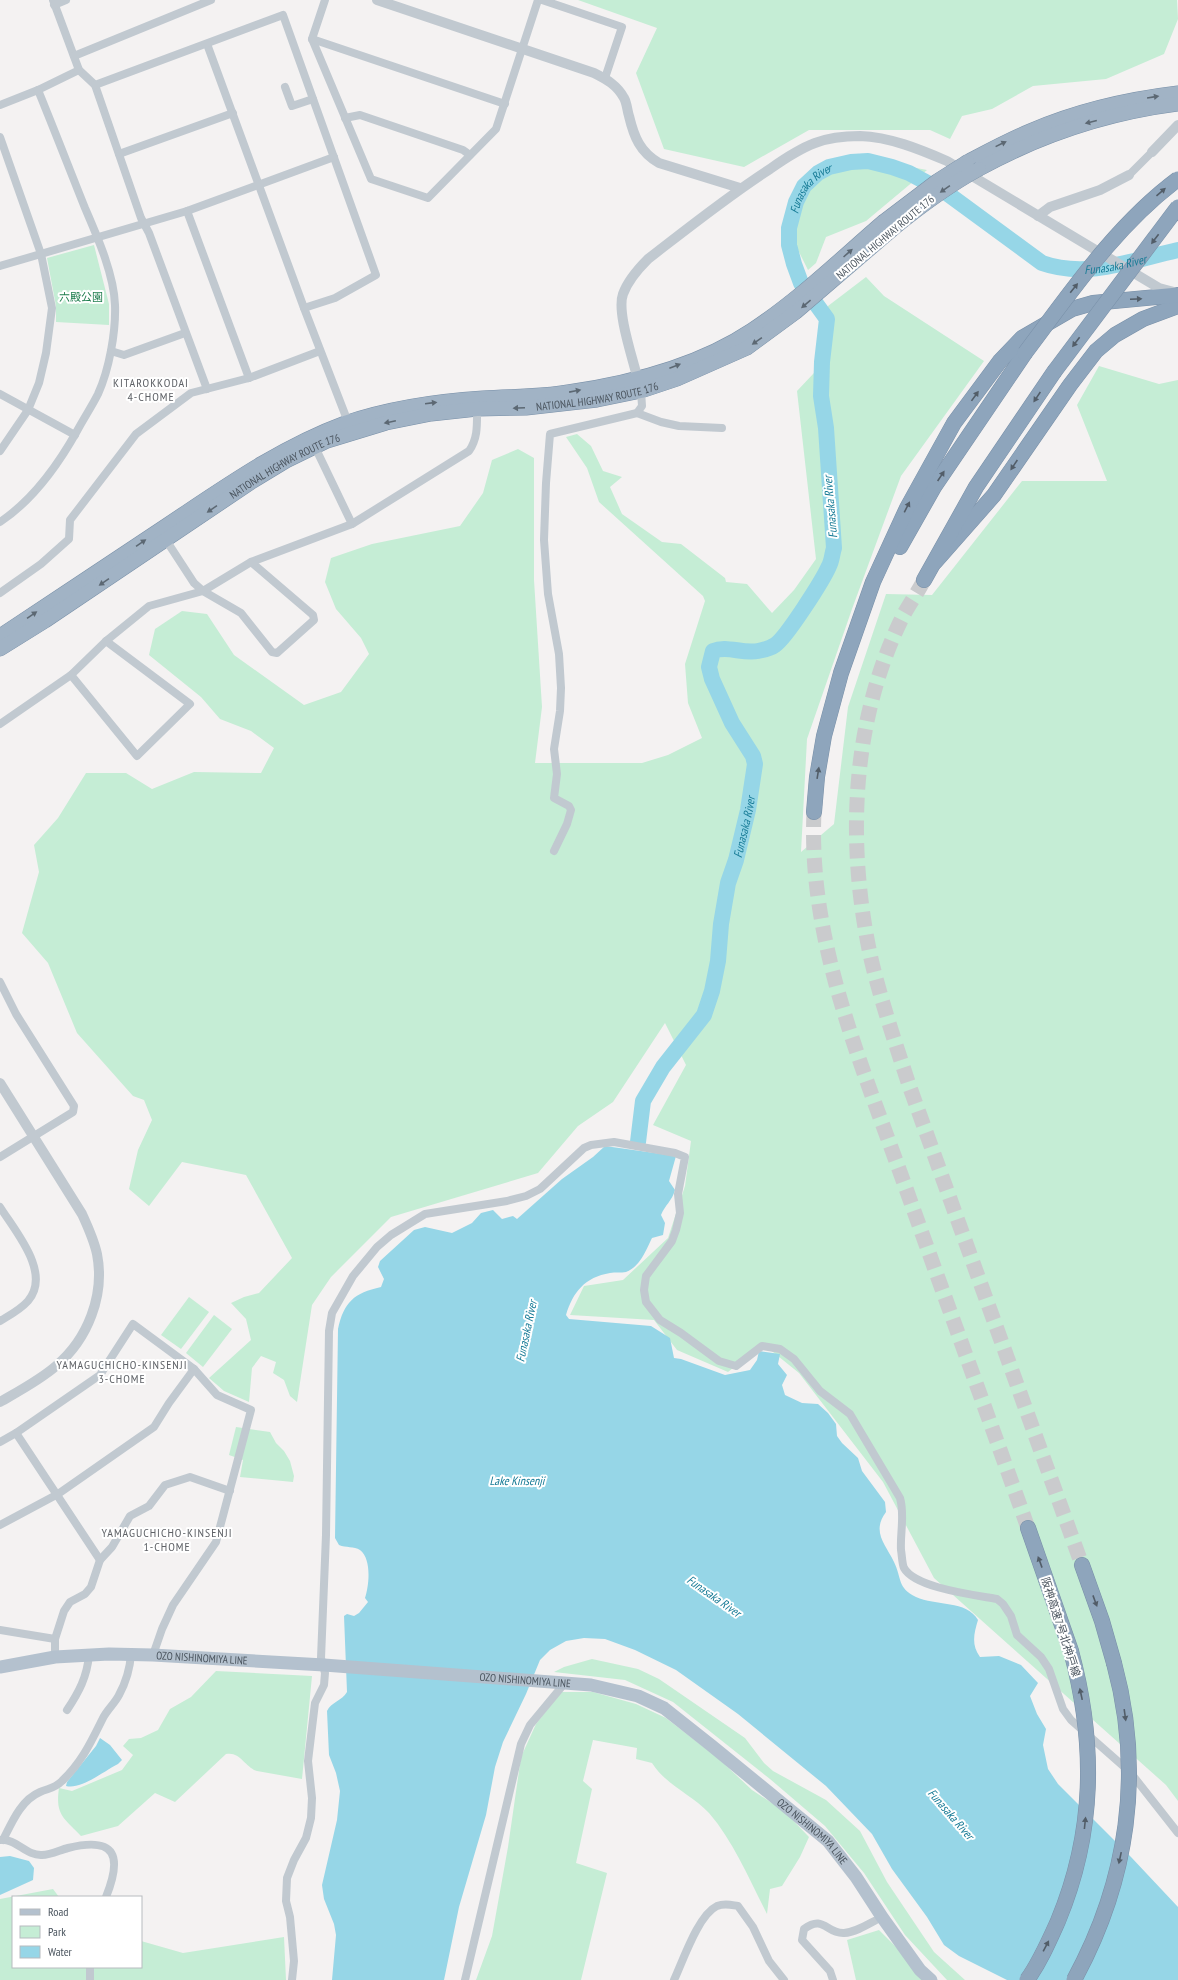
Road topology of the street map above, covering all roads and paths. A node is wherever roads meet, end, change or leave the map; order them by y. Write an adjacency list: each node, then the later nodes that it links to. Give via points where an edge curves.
1 (66, 0): 7 (street)
2 (211, 0): 11 (street)
3 (325, 0): 8 (street)
4 (377, 0): 10 (street)
5 (538, 0): 10 (street)
6 (542, 0): 13 (street, via 622,27)
7 (54, 2): 11 (street)
8 (312, 39): 20 (street); 24 (street)
9 (208, 44): 14 (street); 18 (street, via 283,15); 23 (street)
10 (522, 49): 13 (street); 20 (street)
11 (74, 56): 12 (street)
12 (79, 70): 14 (street); 16 (street)
13 (605, 78): 34 (street, via 616,87 625,100 633,134 644,152 652,159)
14 (95, 84): 28 (street)
15 (285, 87): 18 (street, via 292,106)
16 (38, 90): 19 (street); 39 (street)
17 (1178, 93): 22 (highway, NATIONAL HIGHWAY ROUTE 176, one-way to 17)
18 (313, 99): 30 (street)
19 (0, 104)
20 (505, 104): 29 (street, via 496,129)
21 (1178, 104): 22 (highway, NATIONAL HIGHWAY ROUTE 176)
22 (1128, 107): 52 (highway, NATIONAL HIGHWAY ROUTE 176, bridge, via 973,165 937,194 889,225 747,348 677,379)
23 (233, 113): 28 (street); 33 (street)
24 (345, 118): 29 (street, via 360,115 463,150); 29 (street, via 371,179 428,198)
25 (1178, 125): 27 (street)
26 (0, 137): 40 (street)
27 (1152, 152): 31 (street)
28 (119, 154): 38 (street)
29 (470, 155)
30 (334, 157): 33 (street); 46 (street, via 376,275 335,298)
31 (1129, 175): 37 (street, via 1100,190 1050,207)
32 (1178, 179): 48 (highway, one-way to 32, bridge, via 1111,244 1161,192)
33 (260, 185): 36 (street); 46 (street)
34 (740, 188): 37 (street, via 796,152 815,143 860,136 921,149 947,161); 52 (street, via 648,259 629,280 622,295 621,309)
35 (1178, 207): 67 (highway, one-way to 67, bridge, via 1054,372 976,487)
36 (187, 211): 38 (street); 51 (street)
37 (1038, 216): 42 (street, bridge)
38 (145, 225): 39 (street); 47 (street)
39 (98, 238): 40 (street); 49 (street, via 111,280 115,304 115,328)
40 (41, 254): 41 (street); 56 (street, via 52,308 46,354 39,383)
41 (0, 266)
42 (1145, 279): 43 (street); 44 (street, via 1159,288)
43 (1178, 287)
44 (1178, 294): 48 (highway, one-way to 44, bridge, via 1072,309 1093,303)
45 (1178, 306): 67 (highway, one-way to 67, via 1142,319 1115,334 1096,352 1070,385 994,495)
46 (304, 308): 50 (street)
47 (185, 333): 49 (street, via 124,355); 53 (street)
48 (1024, 346): 76 (highway, one-way to 48, via 824,736 841,673 906,533)
49 (111, 351): 60 (street, via 99,393)
50 (320, 351): 51 (street); 58 (street)
51 (249, 378): 53 (street)
52 (639, 385): 55 (highway, NATIONAL HIGHWAY ROUTE 176, one-way to 55, via 571,404); 57 (street, via 642,406); 58 (highway, NATIONAL HIGHWAY ROUTE 176, one-way to 52, via 430,403)
53 (207, 389): 70 (street, via 191,393 136,434 70,520 69,540)
54 (0, 394): 56 (street)
55 (477, 409): 61 (highway, NATIONAL HIGHWAY ROUTE 176, one-way to 61, via 431,414 386,423 352,432); 64 (street, via 477,434 469,451)
56 (28, 410): 60 (street); 62 (street)
57 (637, 412): 59 (street, via 679,426); 77 (street, via 550,434 544,540 548,594 559,654 562,688 554,749 554,798 571,810)
58 (348, 422): 71 (highway, NATIONAL HIGHWAY ROUTE 176, one-way to 58, via 222,488 279,453)
59 (722, 428)
60 (74, 436): 63 (street, via 55,467 30,496)
61 (315, 447): 64 (street); 65 (highway, NATIONAL HIGHWAY ROUTE 176, one-way to 65, via 253,481)
62 (0, 451)
63 (0, 522)
64 (352, 524): 66 (street)
65 (166, 540): 69 (street, via 194,583); 73 (highway, NATIONAL HIGHWAY ROUTE 176, one-way to 73)
66 (251, 562): 69 (street); 69 (street, via 314,615 314,620 277,653 272,652 241,613)
67 (934, 562): 68 (highway)
68 (924, 580)
69 (203, 591): 72 (street, via 149,606)
70 (0, 593)
71 (0, 636)
72 (106, 641): 74 (street); 74 (street, via 190,704 137,756)
73 (0, 649)
74 (71, 675): 75 (street)
75 (0, 724)
76 (814, 812)
77 (554, 851)
78 (0, 982): 80 (street, via 16,1014 74,1106 73,1112)
79 (0, 1083): 80 (street)
80 (34, 1137): 81 (street); 85 (street, via 91,1233 97,1254 98,1288 94,1309 85,1332 68,1355 56,1367)
81 (0, 1157)
82 (0, 1207): 83 (street, via 35,1264 37,1282 29,1300)
83 (0, 1321)
84 (194, 1369): 86 (street, via 134,1324 100,1375); 88 (street, via 217,1395 251,1410); 89 (street, via 154,1427)
85 (0, 1402)
86 (16, 1433): 87 (street); 89 (street)
87 (0, 1442)
88 (230, 1491): 92 (street, via 190,1477 165,1485 149,1506 130,1516 112,1547); 98 (street, via 216,1542 173,1605)
89 (58, 1494): 90 (street); 92 (street)
90 (0, 1525)
91 (1028, 1528): 116 (highway, 阪神高速7号北神戸線, one-way to 91, bridge, via 1050,1940 1065,1903 1078,1862 1088,1797 1088,1741 1071,1652)
92 (100, 1560): 95 (street, via 91,1587 85,1594 70,1602 64,1611)
93 (1082, 1564): 117 (highway, one-way to 117, bridge, via 1114,1663 1124,1711 1129,1767 1124,1837 1117,1874 1104,1916)
94 (0, 1630): 95 (street)
95 (55, 1640): 99 (street)
96 (131, 1654): 97 (main road, OZO NISHINOMIYA LINE); 98 (main road, OZO NISHINOMIYA LINE); 105 (street, via 130,1669 119,1696 104,1716 83,1757 62,1781 52,1789 34,1796 19,1810)
97 (88, 1655): 99 (main road, OZO NISHINOMIYA LINE); 103 (street, via 87,1671 80,1690)
98 (153, 1655): 100 (main road, OZO NISHINOMIYA LINE)
99 (55, 1657): 101 (main road, OZO NISHINOMIYA LINE)
100 (324, 1665): 102 (main road, OZO NISHINOMIYA LINE); 104 (street, via 321,1658 329,1331 332,1313 353,1276 377,1247 425,1214 526,1196 540,1189 584,1148 591,1145 614,1142 675,1153 685,1157 678,1194 680,1213 672,1241 646,1276 644,1290 648,1306 660,1320 719,1361 736,1366 762,1346 780,1348 794,1359 820,1391 850,1414 900,1498 903,1508 901,1551 904,1569 933,1587 997,1599 1003,1604 1011,1616 1017,1635 1049,1669 1063,1709 1071,1720 1130,1772); 110 (street, via 324,1685 315,1703 308,1761 312,1798 311,1818 306,1838 287,1878 286,1901 294,1961)
101 (0, 1667)
102 (564, 1684): 107 (main road, OZO NISHINOMIYA LINE, via 591,1685 616,1690 638,1696 664,1708 828,1841); 111 (street, via 530,1725 521,1744)
103 (67, 1710)
104 (1178, 1833)
105 (2, 1840): 106 (street, via 10,1841 34,1855 85,1846 108,1849 116,1863 114,1878)
106 (106, 1896)
107 (882, 1917): 114 (street, via 843,1933 833,1931 823,1924 812,1924 804,1929 802,1940 830,1971); 115 (main road, OZO NISHINOMIYA LINE, via 920,1970)
108 (90, 1968): 109 (street)
109 (90, 1980)
110 (292, 1980)
111 (465, 1980)
112 (674, 1980): 113 (street, via 700,1925 716,1907 726,1904 738,1906 754,1927 769,1961)
113 (784, 1980)
114 (833, 1980)
115 (931, 1980)
116 (1027, 1980)
117 (1074, 1980)

